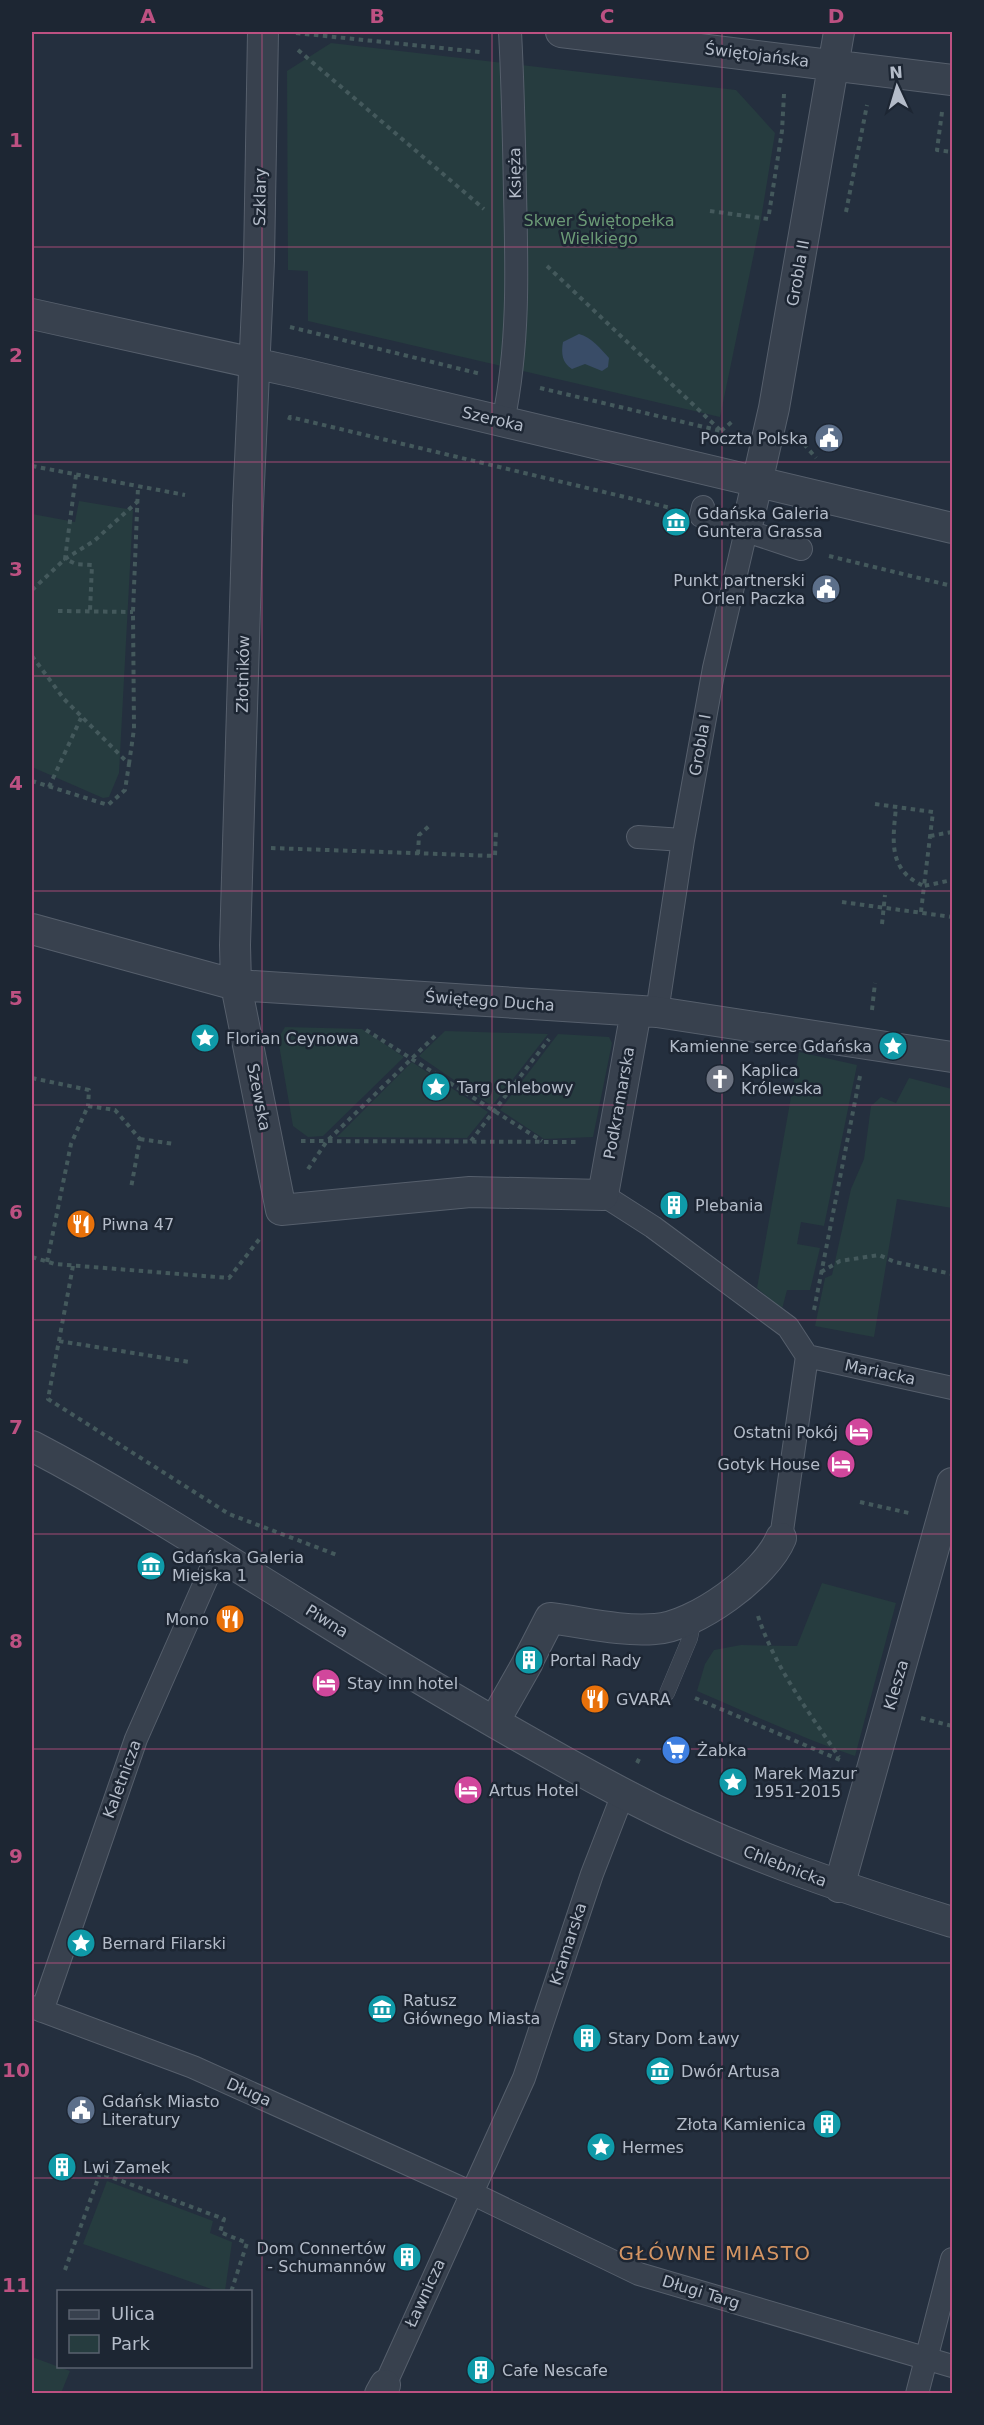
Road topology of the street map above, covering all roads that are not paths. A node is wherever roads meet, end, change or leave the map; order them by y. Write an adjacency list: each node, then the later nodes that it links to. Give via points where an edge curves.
1 (263, 32): 8 (street, Szklary)
2 (510, 32): 9 (street, Księża, via 516,332 512,381)
3 (561, 32): 5 (street, Świętojańska)
4 (839, 32): 5 (street, Grobla II)
5 (834, 64): 6 (street, Świętojańska); 10 (street, Grobla II)
6 (952, 80)
7 (32, 315): 8 (street, Szeroka)
8 (254, 363): 9 (street, Szeroka); 18 (street, Złotników)
9 (503, 422): 10 (street, Szeroka)
10 (758, 481): 12 (street, Grobla I); 13 (street, Szeroka)
11 (702, 511): 12 (street)
12 (747, 525): 14 (street); 16 (street, Grobla I, via 714,668)
13 (952, 528)
14 (805, 544)
15 (638, 837): 16 (street)
16 (683, 840): 19 (street, Grobla I)
17 (32, 929): 18 (street, Świętego Ducha)
18 (236, 985): 19 (street, Świętego Ducha); 21 (street, Szewska, via 281,1210 470,1192)
19 (647, 1012): 20 (street, Świętego Ducha); 21 (street, Podkramarska)
20 (952, 1057)
21 (603, 1195): 22 (street, via 788,1327)
22 (807, 1356): 23 (street, Mariacka); 26 (street)
23 (952, 1388)
24 (32, 1446): 27 (street, Piwna)
25 (952, 1483): 32 (street, Klesza)
26 (781, 1538): 28 (street, via 777,1549 747,1581)
27 (218, 1553): 30 (street, Piwna); 34 (street, Kaletnicza, via 136,1739)
28 (694, 1618): 29 (lane); 30 (street, via 656,1629 550,1618)
29 (669, 1690)
30 (494, 1722): 31 (street, Piwna)
31 (623, 1794): 32 (street, Chlebnicka, via 730,1845); 35 (street, Kramarska, via 524,2078)
32 (839, 1887): 33 (street, Chlebnicka)
33 (952, 1922)
34 (37, 2009): 35 (street, Długa, via 193,2067)
35 (466, 2191): 37 (street, Długi Targ, via 639,2274); 39 (street, Ławnicza)
36 (952, 2259): 37 (street)
37 (925, 2359): 38 (street, Długi Targ); 40 (street)
38 (952, 2366)
39 (382, 2389)
40 (917, 2394)

